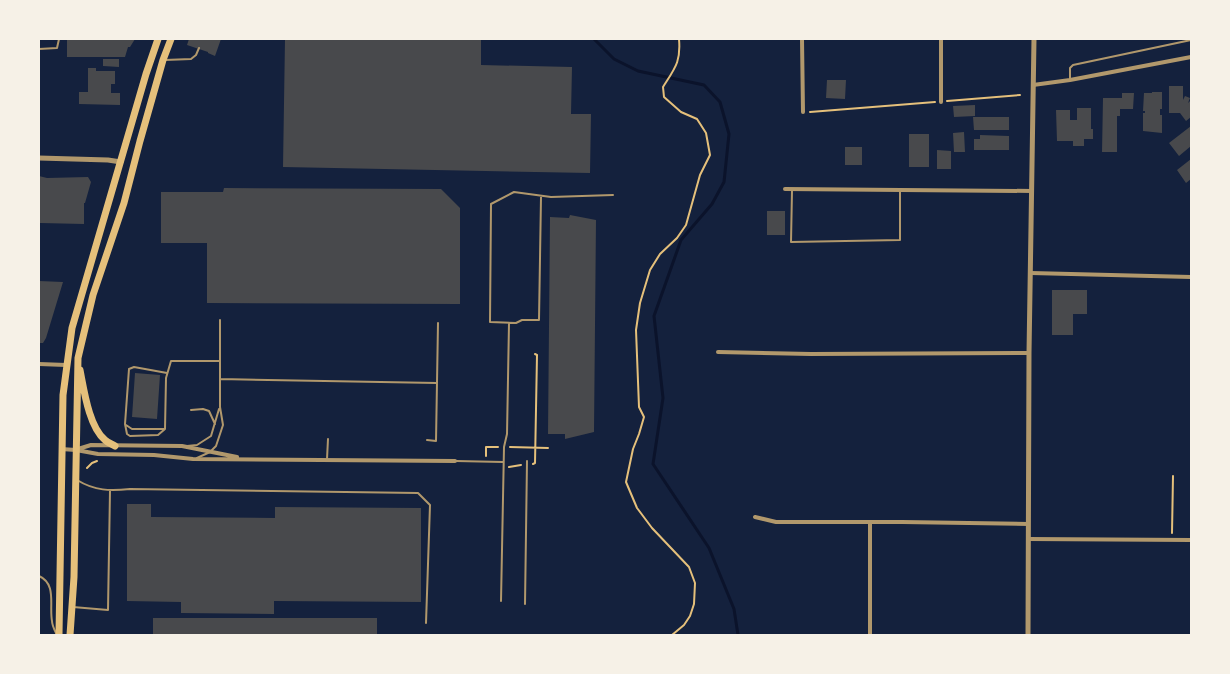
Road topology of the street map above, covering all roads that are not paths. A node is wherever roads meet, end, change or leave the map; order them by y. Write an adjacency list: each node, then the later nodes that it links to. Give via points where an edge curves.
1 (59, 39): 9 (lane, via 57,48)
2 (158, 39): 17 (highway)
3 (171, 39): 11 (highway)
4 (802, 39): 15 (street)
5 (941, 39): 14 (street)
6 (1034, 39): 13 (street)
7 (1191, 40): 12 (lane, via 1076,64 1070,68)
8 (199, 48): 11 (lane, via 191,58)
9 (39, 49)
10 (1191, 57): 12 (street)
11 (163, 60): 18 (highway)
12 (1070, 80): 13 (street)
13 (1033, 85): 22 (street)
14 (941, 102)
15 (803, 112)
16 (39, 158): 17 (street)
17 (121, 162): 18 (highway); 35 (highway, via 72,328)
18 (134, 165): 32 (highway, via 93,295)
19 (785, 189): 20 (street)
20 (792, 189): 21 (street); 21 (lane, via 791,242 900,240)
21 (900, 191): 22 (street)
22 (1032, 191): 25 (street)
23 (614, 195): 24 (lane)
24 (540, 197): 28 (lane, via 539,320); 28 (lane, via 514,192 491,204 490,322)
25 (1031, 273): 26 (street); 31 (street)
26 (1191, 277)
27 (220, 320): 33 (lane)
28 (509, 323): 56 (lane, via 507,434)
29 (438, 324): 38 (lane)
30 (718, 352): 31 (street)
31 (1029, 353): 61 (street)
32 (78, 358): 46 (highway, via 87,403 98,432); 49 (highway)
33 (220, 361): 36 (lane, via 170,361); 37 (lane)
34 (39, 364): 35 (street)
35 (66, 364): 48 (highway)
36 (167, 373): 41 (lane, via 134,367 129,370); 43 (lane)
37 (220, 380): 38 (lane); 39 (lane)
38 (437, 383): 45 (lane, via 436,441)
39 (220, 407): 42 (lane); 50 (lane, via 223,426 216,446)
40 (191, 410): 42 (lane, via 209,411)
41 (125, 424): 43 (lane, via 132,429); 43 (lane, via 130,436 158,435)
42 (215, 426): 47 (lane, via 204,442)
43 (165, 429)
44 (328, 439): 53 (lane)
45 (427, 440)
46 (115, 446): 47 (street); 49 (street)
47 (182, 446): 50 (street)
48 (62, 449): 49 (street); 69 (highway)
49 (76, 450): 52 (street); 57 (highway)
50 (210, 452): 51 (street); 52 (lane)
51 (241, 458): 52 (street); 53 (street)
52 (193, 459)
53 (327, 459): 54 (street)
54 (455, 461): 56 (lane)
55 (527, 461): 66 (lane)
56 (503, 462): 65 (lane)
57 (75, 479): 58 (lane, via 90,488); 67 (highway)
58 (110, 491): 67 (lane, via 108,610); 68 (lane, via 418,493 430,505)
59 (755, 517): 60 (street, via 776,522)
60 (870, 522): 61 (street); 71 (street)
61 (1028, 524): 62 (street)
62 (1028, 539): 63 (street); 72 (street)
63 (1191, 540)
64 (39, 576): 69 (lane, via 50,586 52,623)
65 (501, 601)
66 (525, 604)
67 (72, 607): 70 (highway)
68 (426, 623)
69 (58, 635)
70 (70, 635)
71 (870, 635)
72 (1028, 635)

